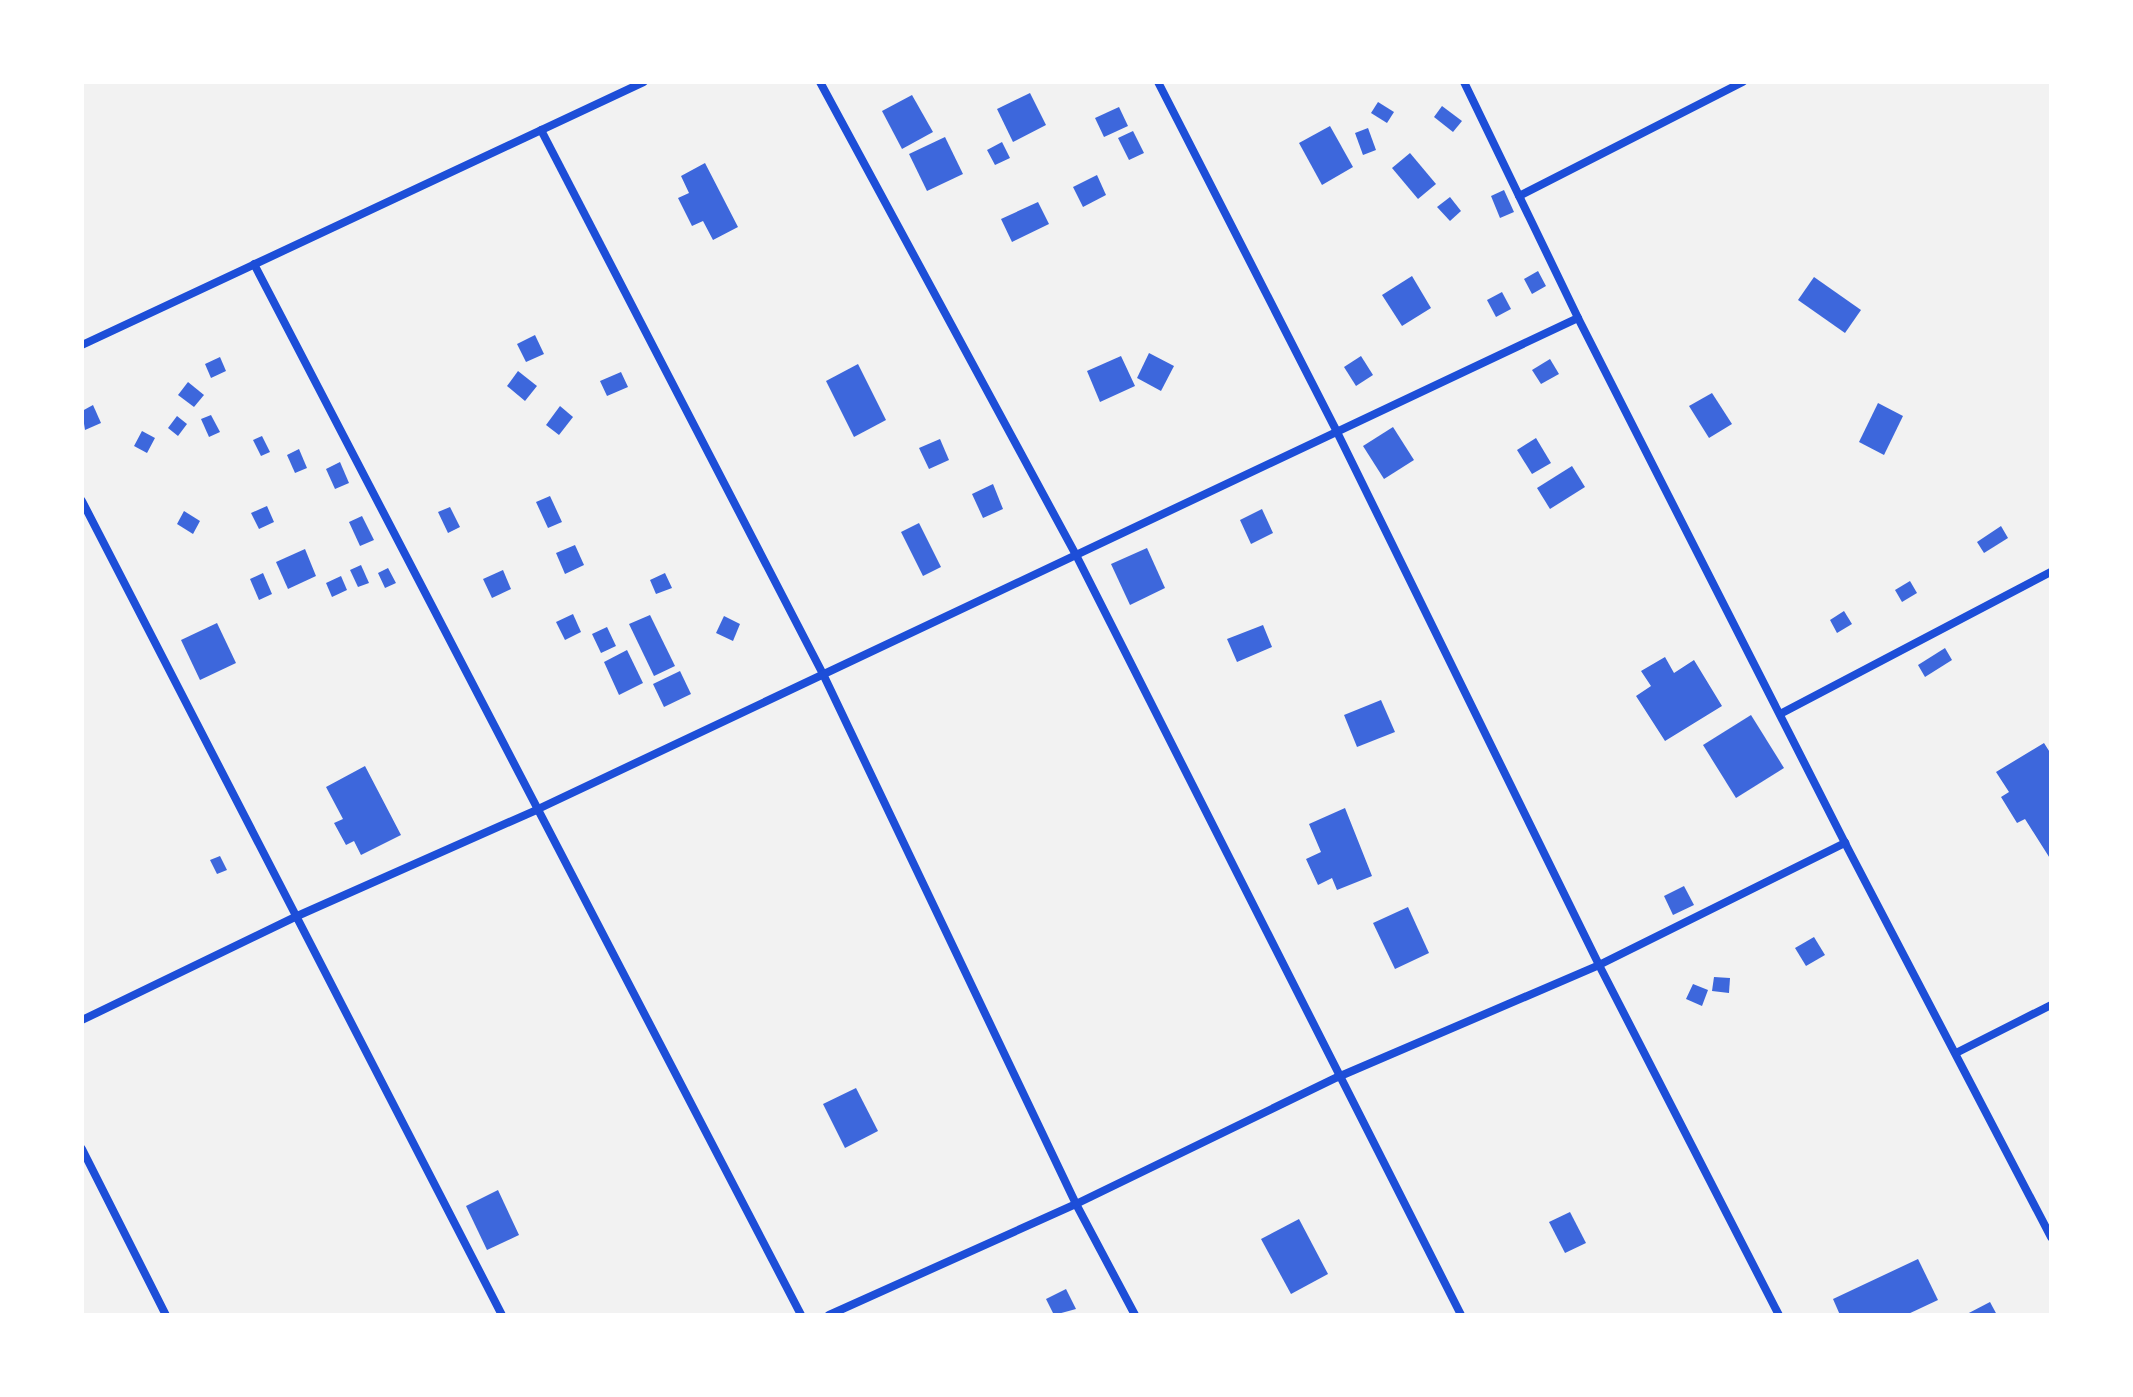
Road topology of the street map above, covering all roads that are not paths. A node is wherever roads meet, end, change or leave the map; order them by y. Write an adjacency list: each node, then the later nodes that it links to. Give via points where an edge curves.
1 (644, 82): 6 (street)
2 (820, 82): 13 (street)
3 (1158, 82): 11 (street)
4 (1464, 82): 7 (street)
5 (1743, 82): 7 (street)
6 (541, 130): 8 (street); 15 (street)
7 (1519, 196): 9 (street)
8 (254, 264): 10 (street); 17 (street)
9 (1578, 318): 11 (street); 16 (street)
10 (82, 345)
11 (1337, 432): 13 (street); 20 (street)
12 (82, 501): 19 (street)
13 (1076, 555): 15 (street); 24 (street)
14 (2051, 572): 16 (street)
15 (823, 674): 17 (street); 26 (street)
16 (1782, 713): 18 (street)
17 (536, 810): 19 (street); 30 (street)
18 (1845, 843): 20 (street); 23 (street)
19 (295, 917): 22 (street); 29 (street)
20 (1599, 965): 24 (street); 34 (street)
21 (2051, 1005): 23 (street)
22 (82, 1020)
23 (1956, 1053): 27 (street)
24 (1338, 1077): 26 (street); 33 (street)
25 (82, 1149): 28 (street)
26 (1076, 1204): 31 (street); 32 (street)
27 (2051, 1237)
28 (166, 1315)
29 (502, 1315)
30 (801, 1315)
31 (829, 1315)
32 (1135, 1315)
33 (1461, 1315)
34 (1779, 1315)

